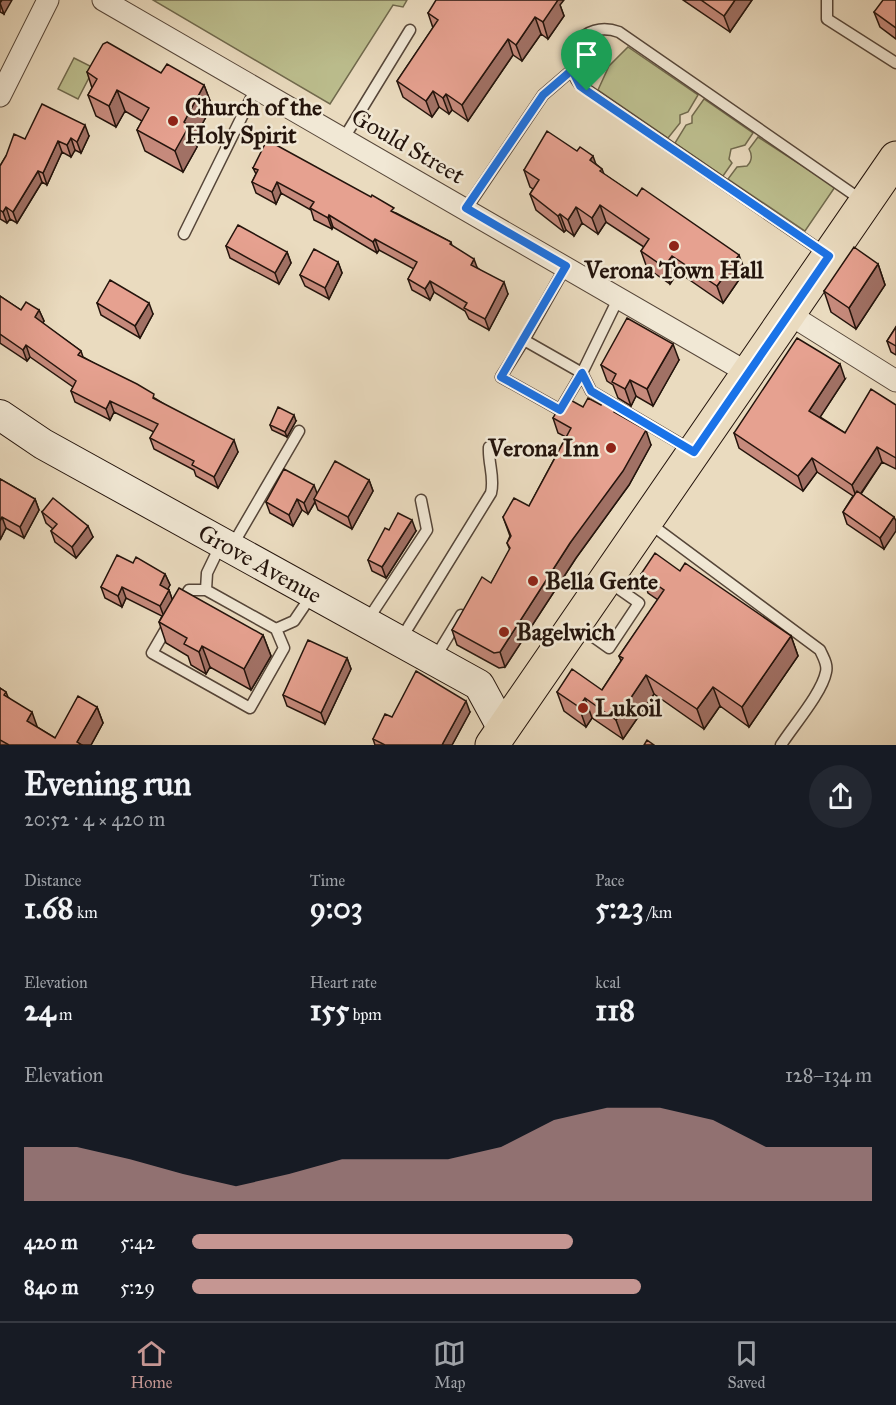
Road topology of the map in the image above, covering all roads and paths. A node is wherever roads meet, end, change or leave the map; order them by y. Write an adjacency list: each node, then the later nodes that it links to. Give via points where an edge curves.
1 (48, 0): 8 (street)
2 (104, 0): 7 (street, Gould Street)
3 (826, 0): 5 (lane, via 827,19)
4 (410, 30): 9 (lane)
5 (896, 63)
6 (572, 70): 11 (lane, via 572,52 580,38 603,28 619,32); 12 (lane, via 543,95); 14 (lane, via 580,86)
7 (256, 88): 9 (street, Gould Street); 13 (lane)
8 (0, 96)
9 (344, 138): 12 (street, Gould Street)
10 (896, 158): 11 (main road)
11 (866, 203): 14 (main road)
12 (466, 208): 15 (street, Gould Street)
13 (184, 234)
14 (829, 256): 17 (main road)
15 (566, 266): 16 (street, Gould Street); 18 (lane)
16 (619, 297): 19 (lane); 20 (street, Gould Street)
17 (789, 314): 20 (main road); 21 (street)
18 (524, 340): 19 (lane); 19 (lane, via 501,377 560,410)
19 (582, 373): 25 (lane, via 591,391)
20 (748, 373): 25 (main road)
21 (896, 381)
22 (0, 415): 28 (street, Grove Avenue, via 43,444)
23 (299, 431): 28 (lane)
24 (489, 447): 34 (lane, via 494,479 491,493)
25 (694, 452): 27 (main road)
26 (421, 500): 32 (lane, via 427,530)
27 (646, 521): 36 (main road); 37 (lane, via 820,650 826,671 821,684)
28 (226, 546): 29 (lane, via 207,573); 30 (street, Grove Avenue)
29 (206, 590): 33 (lane); 33 (lane, via 189,590 152,653 250,708 284,648)
30 (312, 594): 32 (street, Grove Avenue); 33 (lane, via 294,621)
31 (469, 601): 35 (lane)
32 (366, 624): 34 (street, Grove Avenue)
33 (276, 629)
34 (400, 642): 35 (street, Grove Avenue)
35 (434, 661): 36 (street, Grove Avenue, via 479,685)
36 (502, 740)
37 (780, 745)

